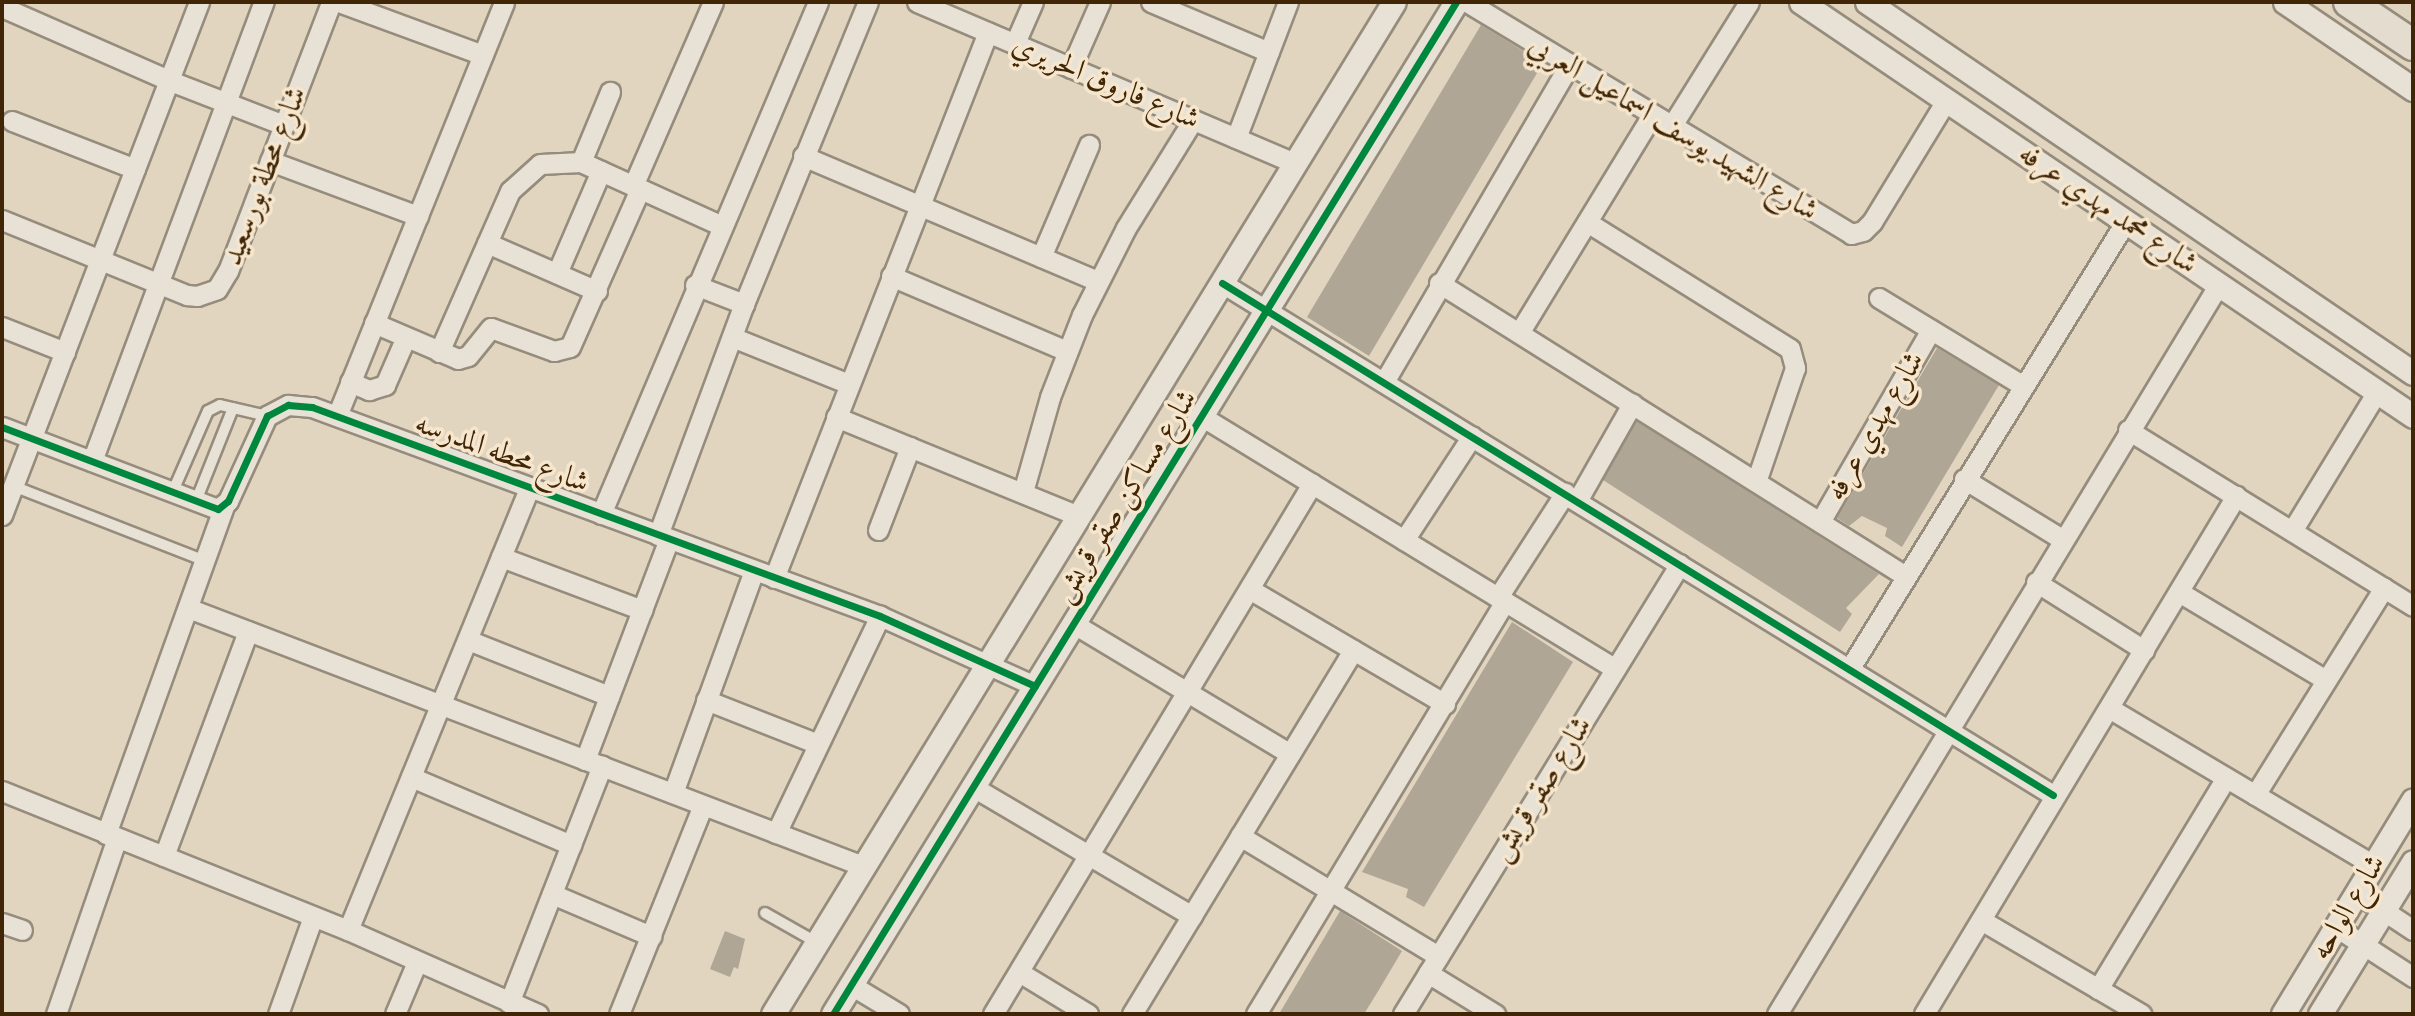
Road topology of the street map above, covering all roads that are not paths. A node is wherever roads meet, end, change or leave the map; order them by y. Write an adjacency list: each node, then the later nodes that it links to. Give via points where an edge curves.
1 (198, 2): 31 (street)
2 (264, 2): 35 (street)
3 (331, 2): 39 (street, شارع محطة بورسعيد)
4 (340, 2): 28 (street)
5 (504, 2): 28 (street)
6 (713, 2): 49 (street)
7 (818, 2): 55 (street)
8 (868, 2): 43 (street)
9 (917, 2): 24 (street, شارع فاروق الحريري)
10 (1033, 2): 25 (street)
11 (1100, 2): 30 (street)
12 (1151, 2): 23 (street)
13 (1288, 2): 27 (street)
14 (1394, 2): 46 (street, شارع مساكن صقر قريش)
15 (1456, 2): 70 (street, شارع مساكن صقر قريش)
16 (1467, 2): 29 (street, شارع الشهيد يوسف اسماعيل العربي)
17 (1749, 2): 40 (street)
18 (1801, 2): 34 (street, شارع محمد مهدي عرفه)
19 (1867, 2): 80 (street, شارع محمد مهدي عرفه)
20 (2285, 2): 32 (street)
21 (2349, 2): 26 (main road)
22 (2, 7): 31 (street)
23 (1195, 10): 27 (street)
24 (988, 32): 25 (street, شارع فاروق الحريري); 50 (street)
25 (1015, 43): 30 (street, شارع فاروق الحريري)
26 (2413, 45)
27 (1269, 52): 41 (street)
28 (483, 55): 51 (street)
29 (1569, 65): 36 (street, شارع الشهيد يوسف اسماعيل العربي); 63 (street)
30 (1071, 68): 37 (street, شارع فاروق الحريري)
31 (169, 80): 35 (street); 47 (street)
32 (2413, 89)
33 (610, 92): 45 (street)
34 (1946, 100): 40 (street, شارع الشهيد يوسف اسماعيل العربي, via 1868,227 1844,232); 53 (street, شارع محمد مهدي عرفه)
35 (226, 103): 39 (street); 64 (street)
36 (1652, 116): 40 (street, شارع الشهيد يوسف اسماعيل العربي); 54 (street)
37 (1194, 120): 41 (street, شارع فاروق الحريري); 61 (street)
38 (12, 121): 47 (street)
39 (284, 124): 44 (street, شارع محطة بورسعيد)
40 (1671, 127)
41 (1236, 138): 46 (street, شارع فاروق الحريري)
42 (1089, 145): 57 (street)
43 (803, 156): 50 (street); 69 (street)
44 (270, 161): 51 (street); 64 (street, شارع محطة بورسعيد, via 217,289 197,296)
45 (581, 162): 48 (street); 56 (street, via 554,160 528,170 510,191)
46 (1295, 163): 62 (street, شارع مساكن صقر قريش)
47 (135, 169): 58 (street)
48 (601, 171): 49 (street); 59 (street)
49 (637, 187): 55 (street); 67 (street)
50 (919, 205): 57 (street); 60 (street)
51 (418, 216): 71 (street)
52 (2, 220): 58 (street, شارع محطة بورسعيد)
53 (2126, 221): 65 (street, شارع محمد مهدي عرفه); 84 (street)
54 (1587, 222): 74 (street); 100 (street, via 1790,349 1795,368)
55 (720, 225): 66 (street)
56 (487, 243): 59 (street); 79 (street)
57 (1041, 257): 61 (street)
58 (99, 262): 64 (street, شارع محطة بورسعيد); 78 (street)
59 (556, 273): 67 (street)
60 (891, 276): 77 (street); 83 (street)
61 (1098, 281): 77 (street)
62 (1222, 283): 70 (street); 112 (street, شارع مساكن صقر قريش)
63 (1439, 283): 74 (street); 82 (street)
64 (158, 284): 98 (street)
65 (2219, 284): 85 (street, شارع محمد مهدي عرفه); 94 (street)
66 (695, 285): 69 (street); 110 (street)
67 (597, 291): 79 (street, via 576,342 562,350 498,327 485,330 463,359)
68 (1879, 298): 73 (street)
69 (744, 304): 76 (street)
70 (1266, 310): 82 (street); 90 (street, شارع مساكن صقر قريش)
71 (374, 323): 75 (street); 81 (street)
72 (2, 327): 78 (street)
73 (1931, 330): 84 (street); 113 (street, شارع مهدي عرفه)
74 (1519, 333): 86 (street)
75 (406, 337): 79 (street); 81 (street, via 380,388 369,390)
76 (732, 337): 83 (street); 116 (street)
77 (1067, 351): 105 (street)
78 (65, 352): 96 (street)
79 (439, 352)
80 (2413, 373)
81 (350, 382): 89 (street)
82 (1384, 382): 95 (street)
83 (849, 384): 92 (street)
84 (2022, 385): 99 (street)
85 (2377, 392): 91 (street, شارع محمد مهدي عرفه); 115 (street)
86 (1632, 404): 100 (street); 107 (street)
87 (233, 408): 88 (lane); 104 (lane, via 220,405 208,411); 108 (lane)
88 (267, 416): 89 (street, شارع محطه المدرسه, via 300,404); 109 (street)
89 (337, 416): 103 (street, شارع محطه المدرسه)
90 (1201, 416): 101 (street); 134 (street, شارع مساكن صقر قريش)
91 (2413, 416)
92 (836, 417): 97 (street); 124 (street)
93 (2, 427): 96 (street)
94 (2128, 429): 106 (street); 117 (street)
95 (1472, 436): 107 (street); 118 (street)
96 (31, 438): 98 (street); 102 (street)
97 (910, 447): 105 (street); 114 (street)
98 (92, 461): 104 (street)
99 (1964, 479): 117 (street); 123 (street)
100 (1756, 482): 113 (street)
101 (1312, 484): 118 (street); 127 (street)
102 (13, 486): 111 (street); 120 (lane)
103 (529, 488): 110 (street, شارع محطه المدرسه); 119 (street)
104 (173, 491): 108 (street)
105 (1023, 492): 112 (street)
106 (2236, 496): 115 (street); 128 (street)
107 (1571, 497): 121 (street); 129 (street)
108 (196, 501): 109 (street)
109 (224, 507): 120 (street)
110 (601, 514): 116 (street, شارع محطه المدرسه)
111 (2, 516)
112 (1079, 516): 139 (street, شارع مساكن صقر قريش)
113 (1820, 522): 123 (street)
114 (878, 530)
115 (2292, 531): 126 (street)
116 (664, 537): 122 (street, شارع محطه المدرسه); 132 (street)
117 (2062, 539): 125 (street)
118 (1404, 540): 129 (street)
119 (501, 557): 132 (street); 136 (street)
120 (205, 561): 131 (street)
121 (1680, 564): 140 (street); 141 (street, شارع صقر قريش)
122 (754, 571): 124 (street, شارع محطه المدرسه); 146 (street)
123 (1904, 575): 140 (street)
124 (774, 578): 133 (street, شارع محطه المدرسه)
125 (2036, 582): 138 (street); 150 (street)
126 (2384, 587): 130 (street); 142 (street)
127 (1251, 590): 137 (street); 144 (street)
128 (2179, 592): 138 (street); 142 (street)
129 (1501, 599): 141 (street); 147 (street)
130 (2413, 606)
131 (188, 608): 135 (street); 164 (street)
132 (642, 610): 145 (street)
133 (880, 616): 139 (street, شارع محطه المدرسه); 151 (street)
134 (1074, 624): 143 (street, شارع مساكن صقر قريش); 144 (street)
135 (248, 631): 148 (street); 168 (street)
136 (468, 640): 145 (street); 148 (street)
137 (1353, 650): 147 (street); 152 (street)
138 (2144, 650): 149 (street)
139 (988, 664): 143 (street, شارع محطه المدرسه); 171 (street, شارع مساكن صقر قريش)
140 (1850, 668): 150 (street)
141 (1615, 669): 189 (street, شارع صقر قريش)
142 (2326, 680): 160 (street)
143 (1035, 686): 156 (street, شارع مساكن صقر قريش)
144 (1188, 693): 152 (street); 167 (street)
145 (609, 696): 153 (street)
146 (706, 701): 151 (street); 158 (street)
147 (1445, 704): 172 (street)
148 (441, 705): 153 (street); 154 (street)
149 (2109, 709): 155 (street); 159 (street)
150 (1951, 730): 159 (street); 210 (street)
151 (818, 744): 163 (street)
152 (1290, 754): 165 (street)
153 (594, 763): 158 (street); 166 (street)
154 (411, 777): 166 (street); 183 (street)
155 (2226, 778): 160 (street); 193 (street)
156 (973, 787): 167 (street); 192 (street, شارع مساكن صقر قريش)
157 (2, 790): 164 (street)
158 (673, 793): 162 (street)
159 (2053, 795): 179 (street)
160 (2255, 795): 170 (street)
161 (2413, 800): 170 (street, شارع الواحه)
162 (703, 805): 163 (street); 185 (street)
163 (776, 833): 171 (street)
164 (111, 836): 168 (street); 196 (street)
165 (1240, 836): 172 (street); 177 (street)
166 (571, 845): 174 (street)
167 (1090, 855): 177 (street); 190 (street)
168 (164, 856): 178 (street)
169 (2413, 862): 175 (street, شارع الواحه)
170 (2374, 865): 173 (street, شارع الواحه)
171 (863, 866): 186 (street, شارع مساكن صقر قريش)
172 (1331, 891): 189 (street); 207 (street)
173 (2357, 892): 175 (street); 181 (street, شارع الواحه)
174 (552, 894): 185 (street); 194 (street)
175 (2384, 910): 184 (street); 187 (street, شارع الواحه)
176 (765, 912): 186 (lane)
177 (1192, 916): 206 (street)
178 (313, 917): 183 (street); 197 (street)
179 (1982, 920): 193 (street); 211 (street)
180 (2, 923): 182 (street)
181 (2336, 927): 187 (street); 212 (street, شارع الواحه)
182 (22, 930)
183 (348, 930): 188 (street)
184 (2413, 930)
185 (651, 936): 200 (street)
186 (817, 943): 201 (street, شارع مساكن صقر قريش)
187 (2363, 944): 191 (street); 213 (street, شارع الواحه)
188 (417, 962): 194 (street); 198 (street)
189 (1433, 965): 208 (street, شارع صقر قريش); 209 (street)
190 (1019, 972): 204 (street); 205 (street)
191 (2413, 977)
192 (851, 985): 202 (street, شارع مساكن صقر قريش); 203 (street)
193 (2098, 989): 195 (street)
194 (509, 1003): 199 (street)
195 (2130, 1012)
196 (56, 1014)
197 (278, 1014)
198 (395, 1014)
199 (538, 1014)
200 (619, 1014)
201 (773, 1014)
202 (833, 1014)
203 (899, 1014)
204 (993, 1014)
205 (1088, 1014)
206 (1132, 1014)
207 (1256, 1014)
208 (1403, 1014)
209 (1495, 1014)
210 (1777, 1014)
211 (1924, 1014)
212 (2283, 1014)
213 (2320, 1014)

